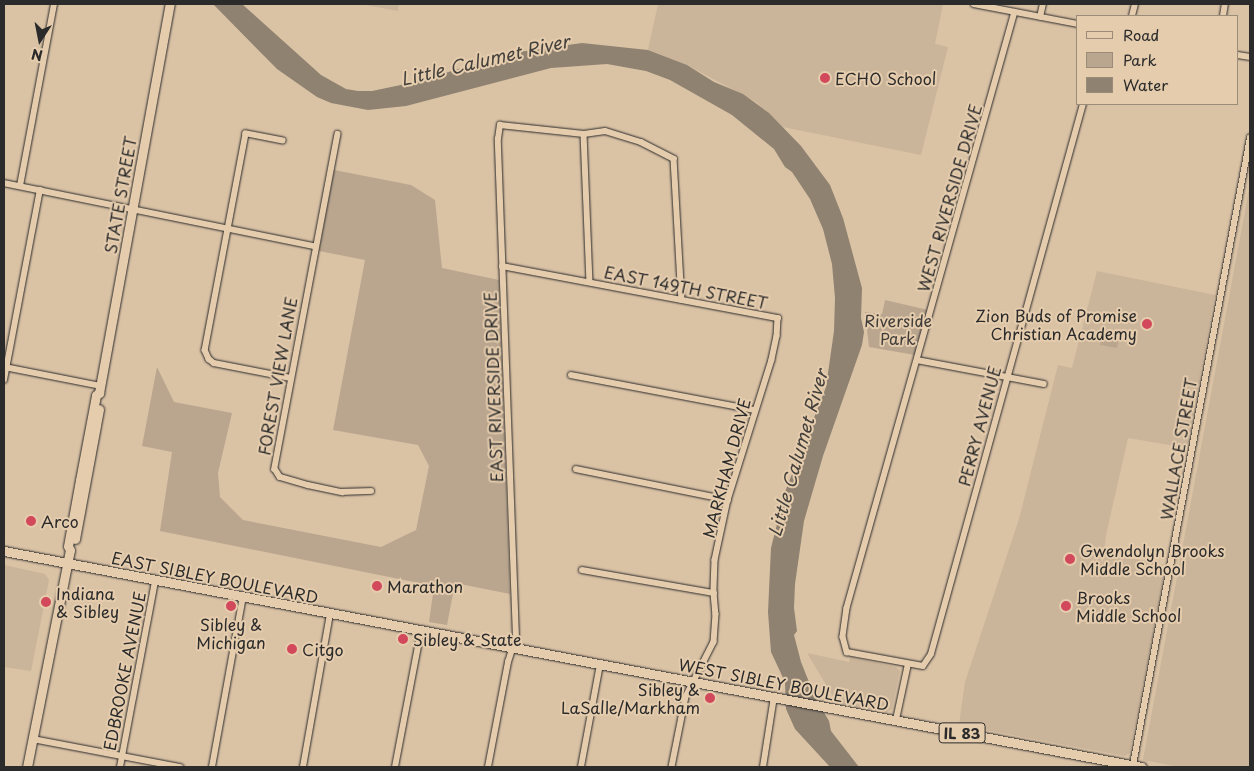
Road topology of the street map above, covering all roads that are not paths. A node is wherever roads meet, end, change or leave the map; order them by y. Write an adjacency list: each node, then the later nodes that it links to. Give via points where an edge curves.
1 (54, 4): 14 (street)
2 (170, 4): 16 (main road, STATE STREET)
3 (974, 4): 5 (street)
4 (1043, 4): 6 (street)
5 (1015, 12): 6 (street); 23 (street, WEST RIVERSIDE DRIVE)
6 (1040, 17): 7 (street)
7 (1076, 24)
8 (1083, 105): 26 (street, PERRY AVENUE)
9 (338, 134): 18 (street, FOREST VIEW LANE)
10 (584, 134): 19 (street, EAST RIVERSIDE DRIVE, via 500,125); 20 (street); 21 (street, via 606,131 641,142 674,158)
11 (1250, 138): 51 (street, WALLACE STREET)
12 (283, 141): 17 (street, via 246,134)
13 (4, 183): 14 (street)
14 (20, 186): 15 (street)
15 (40, 190): 16 (street); 24 (street)
16 (133, 209): 17 (street); 30 (main road, STATE STREET)
17 (228, 228): 18 (street); 27 (street, via 206,336 206,355 214,363)
18 (315, 246): 27 (street, FOREST VIEW LANE)
19 (502, 266): 20 (street, EAST 149TH STREET); 43 (street, EAST RIVERSIDE DRIVE, via 516,638)
20 (590, 282): 21 (street, EAST 149TH STREET)
21 (682, 300): 22 (street, EAST 149TH STREET)
22 (778, 318): 31 (street, MARKHAM DRIVE, via 772,360)
23 (917, 360): 26 (street); 45 (street, WEST RIVERSIDE DRIVE, via 847,608 843,637 847,652)
24 (5, 367): 28 (street); 30 (street)
25 (571, 375): 31 (street)
26 (1007, 377): 29 (street); 45 (street, PERRY AVENUE, via 931,654 923,666)
27 (291, 378): 33 (street, FOREST VIEW LANE, via 275,463 276,473 286,480 342,492)
28 (4, 380)
29 (1044, 384)
30 (100, 389): 36 (main road, STATE STREET, via 96,395)
31 (755, 410): 34 (street, MARKHAM DRIVE)
32 (576, 469): 34 (street)
33 (371, 492)
34 (728, 500): 39 (street, MARKHAM DRIVE, via 715,560)
35 (4, 551): 36 (main road, EAST SIBLEY BOULEVARD / IL 83)
36 (67, 564): 38 (main road, EAST SIBLEY BOULEVARD / IL 83); 49 (main road, STATE STREET)
37 (582, 570): 39 (street)
38 (155, 581): 40 (main road, EAST SIBLEY BOULEVARD / IL 83); 50 (street, EDBROOKE AVENUE)
39 (714, 593): 46 (street, MARKHAM DRIVE, via 714,642)
40 (244, 597): 41 (main road, EAST SIBLEY BOULEVARD / IL 83); 55 (street)
41 (330, 614): 42 (main road, EAST SIBLEY BOULEVARD / IL 83); 56 (street)
42 (421, 631): 43 (main road, WEST SIBLEY BOULEVARD / IL 83); 57 (street)
43 (513, 648): 44 (main road, WEST SIBLEY BOULEVARD / IL 83); 58 (street, EAST RIVERSIDE DRIVE)
44 (600, 664): 46 (main road, WEST SIBLEY BOULEVARD / IL 83); 59 (street)
45 (908, 664): 48 (street)
46 (694, 682): 47 (main road, WEST SIBLEY BOULEVARD / IL 83); 60 (street, MARKHAM DRIVE, via 686,697)
47 (776, 698): 48 (main road, WEST SIBLEY BOULEVARD / IL 83); 61 (street)
48 (896, 720): 51 (main road, WEST SIBLEY BOULEVARD / IL 83)
49 (33, 739): 50 (street); 52 (main road, STATE STREET)
50 (122, 756): 53 (street, EDBROOKE AVENUE); 54 (street)
51 (1133, 765): 62 (main road, WEST SIBLEY BOULEVARD / IL 83)
52 (27, 767)
53 (120, 767)
54 (180, 767)
55 (212, 767)
56 (303, 767)
57 (395, 767)
58 (488, 767)
59 (581, 767)
60 (672, 767)
61 (763, 767)
62 (1142, 767)

